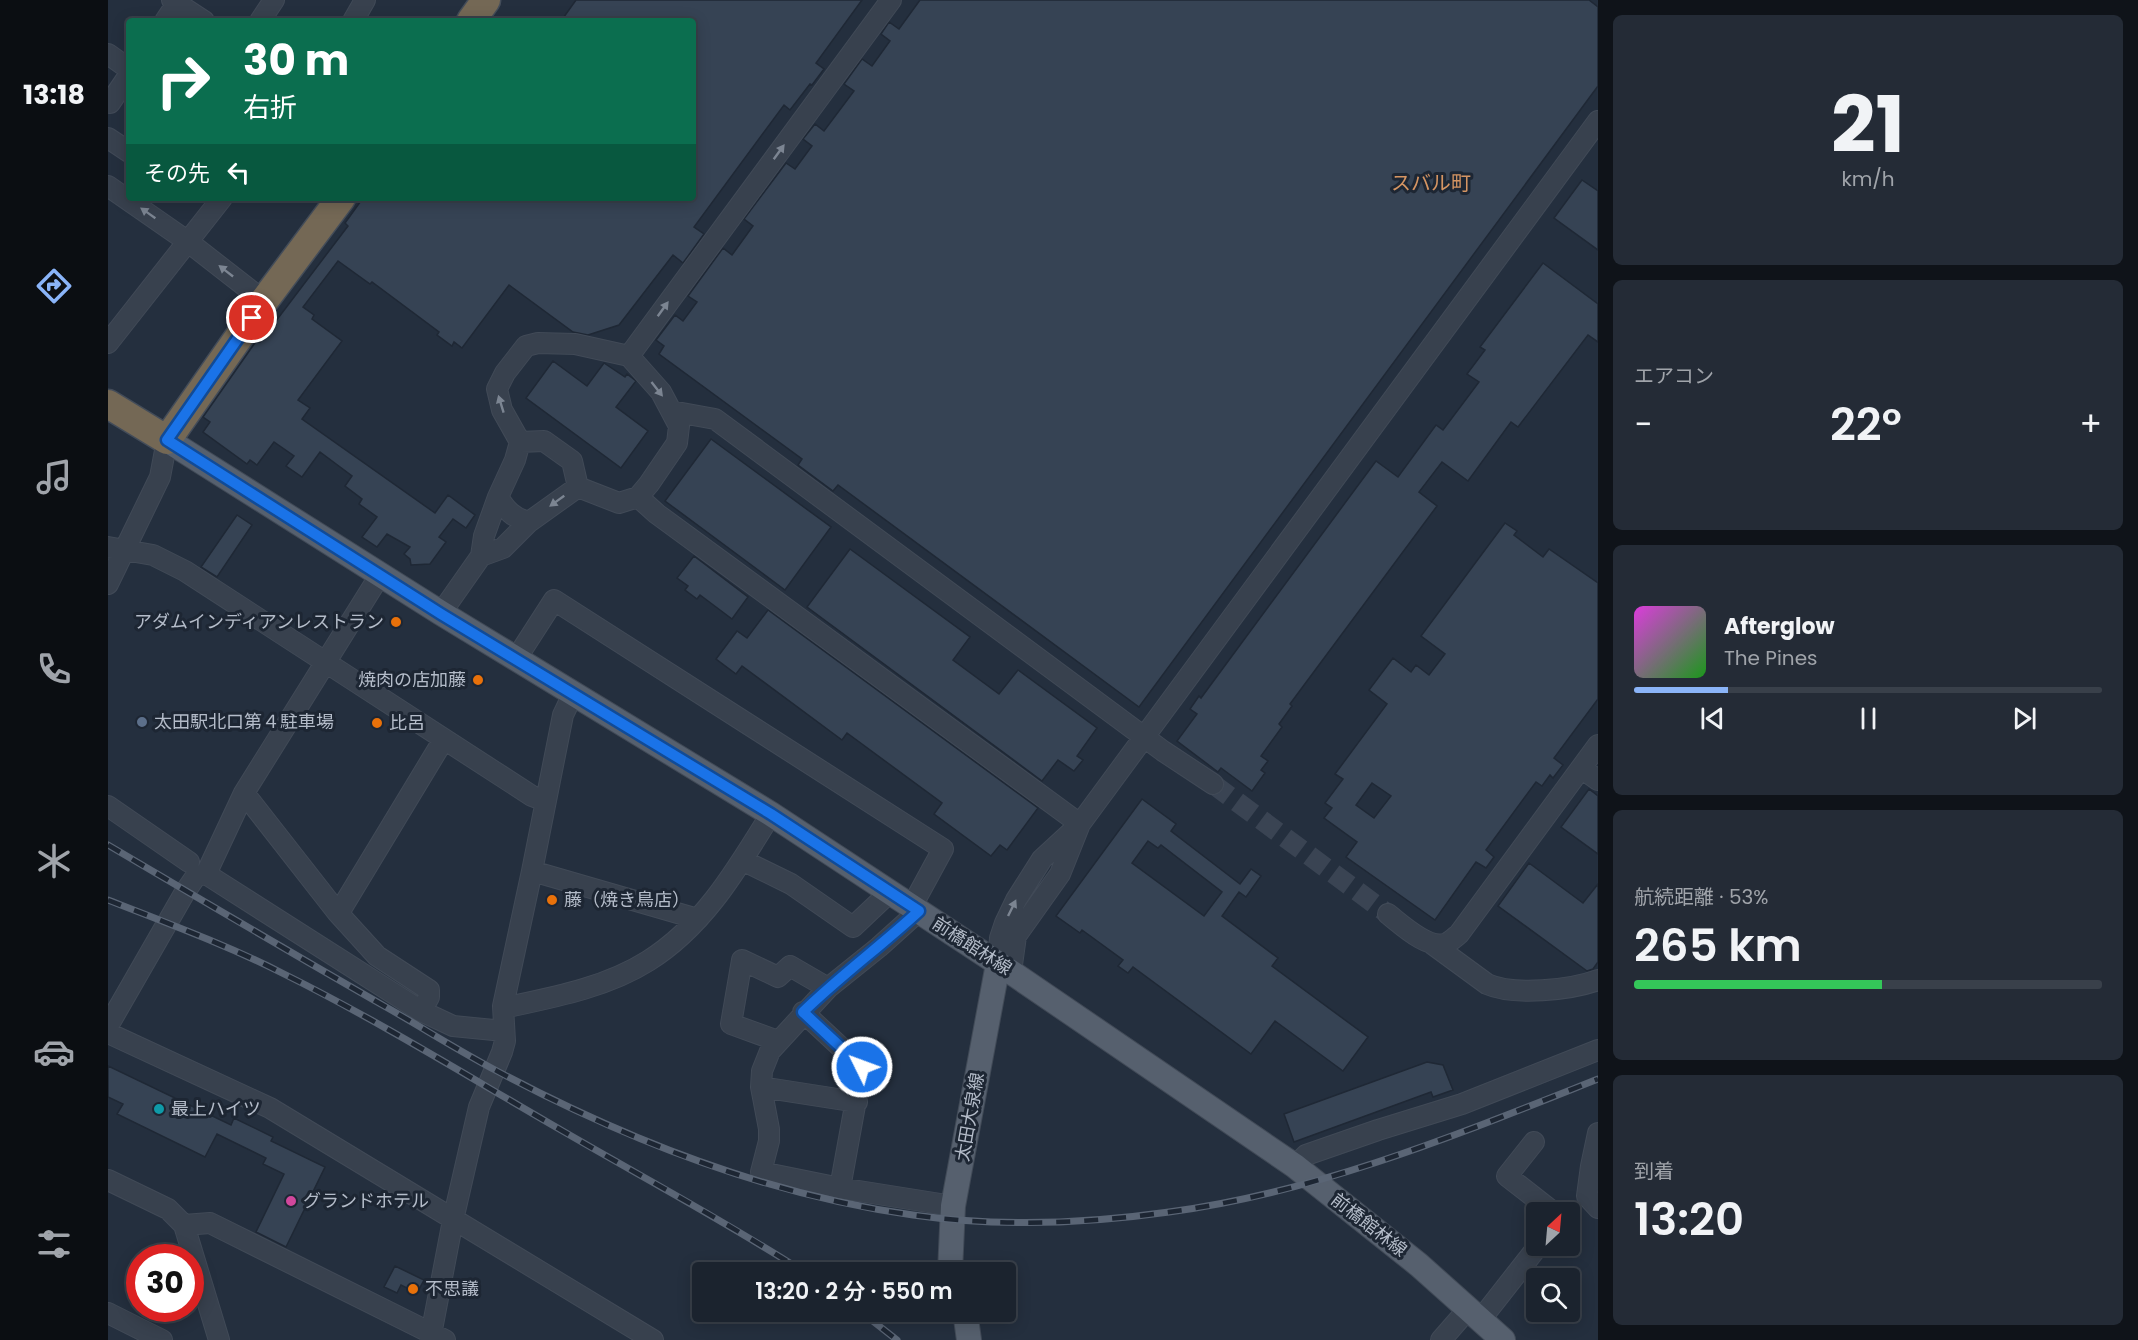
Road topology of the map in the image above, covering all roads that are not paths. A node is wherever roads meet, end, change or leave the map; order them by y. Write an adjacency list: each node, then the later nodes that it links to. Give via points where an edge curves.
1 (274, 0): 8 (street)
2 (365, 0): 9 (street)
3 (486, 0): 10 (highway)
4 (891, 0): 26 (street, one-way to 4)
5 (174, 2): 6 (street); 7 (street)
6 (166, 18)
7 (199, 18)
8 (262, 18)
9 (355, 18)
10 (473, 18)
11 (108, 54): 12 (street)
12 (126, 67)
13 (126, 79): 14 (street)
14 (108, 101)
15 (1598, 121): 43 (street)
16 (108, 138): 17 (street)
17 (126, 150)
18 (108, 186): 19 (street, one-way to 18)
19 (126, 199)
20 (130, 201): 23 (street, one-way to 20)
21 (220, 201): 23 (street)
22 (334, 201): 24 (highway)
23 (187, 241): 24 (street, one-way to 23); 25 (street)
24 (264, 301): 29 (highway)
25 (108, 343)
26 (629, 356): 28 (street, one-way to 28); 30 (street, one-way to 26, via 502,410 497,389 526,346 575,344)
27 (108, 404): 29 (highway)
28 (671, 411): 33 (street, via 679,426 677,443); 43 (street, via 715,419)
29 (167, 440): 35 (street, via 160,477); 37 (main road, 前橋館林線)
30 (520, 442): 31 (street, via 544,441 572,461); 32 (street)
31 (578, 487): 33 (street, via 619,503); 34 (street, one-way to 34)
32 (498, 497): 34 (street, via 506,510); 36 (street)
33 (638, 497): 53 (street)
34 (529, 522): 36 (street, via 503,548)
35 (117, 548): 38 (street); 41 (street, via 153,555 185,571)
36 (481, 556): 39 (street)
37 (380, 575): 39 (main road, 前橋館林線); 41 (street)
38 (108, 584)
39 (441, 614): 40 (main road, 前橋館林線)
40 (516, 659): 42 (main road, 前橋館林線); 59 (street, via 554,600 943,849)
41 (325, 662): 44 (street); 49 (street)
42 (573, 694): 50 (street, via 563,715); 52 (main road, 前橋館林線)
43 (1145, 737): 48 (street); 53 (street)
44 (444, 739): 50 (street); 60 (street)
45 (1598, 745): 46 (street)
46 (1581, 768): 47 (street); 63 (street, via 1459,934 1448,943)
47 (1598, 780)
48 (1213, 784)
49 (244, 793): 57 (street); 60 (street)
50 (545, 801): 56 (street)
51 (108, 806): 55 (street)
52 (771, 814): 54 (street); 58 (main road, 前橋館林線)
53 (1080, 824): 64 (street, via 1042,859 1016,900 1000,938)
54 (742, 860): 58 (street, via 791,884 853,927); 62 (street)
55 (189, 862)
56 (532, 871): 62 (street); 67 (street)
57 (206, 874): 68 (street); 70 (street, via 196,876 185,892)
58 (890, 892): 59 (main road, 前橋館林線)
59 (916, 909): 64 (main road, 前橋館林線); 66 (street, via 879,947)
60 (337, 912): 68 (street, via 377,956 429,990)
61 (1388, 914): 63 (street)
62 (698, 919): 67 (street, via 647,962 617,977 562,995)
63 (1431, 943): 65 (street, via 1487,984 1509,991 1546,990)
64 (1005, 968): 79 (main road, 前橋館林線); 84 (main road, 太田大泉線); 90 (main road, 太田大泉線)
65 (1598, 980)
66 (834, 982): 69 (street); 73 (street, via 790,966 778,977 742,960 731,1024)
67 (503, 1006): 71 (street)
68 (421, 1011): 71 (street, via 453,1026)
69 (803, 1012): 73 (street); 76 (street, via 862,1067)
70 (108, 1026)
71 (504, 1031): 86 (street, via 502,1052 479,1107)
72 (108, 1034): 86 (street, via 270,1108)
73 (778, 1041): 75 (street, via 765,1063)
74 (1598, 1050): 79 (street, via 1462,1104 1306,1155)
75 (763, 1095): 76 (street); 82 (street, via 769,1141 761,1172)
76 (856, 1102): 82 (street)
77 (1598, 1133): 80 (street)
78 (1534, 1142): 83 (street, via 1507,1176)
79 (1295, 1166): 92 (main road, 前橋館林線)
80 (1595, 1169): 85 (street, via 1587,1196)
81 (108, 1180): 87 (street, via 168,1209)
82 (840, 1188): 84 (street)
83 (1540, 1202)
84 (953, 1206): 89 (main road, 太田大泉線)
85 (1598, 1208)
86 (453, 1220): 95 (street); 96 (street)
87 (184, 1225): 96 (street, via 210,1223); 98 (street)
88 (1531, 1256): 92 (street, via 1491,1310)
89 (950, 1262)
90 (962, 1262)
91 (108, 1313): 97 (street)
92 (1475, 1314): 102 (street); 103 (main road, 前橋館林線)
93 (952, 1322): 100 (main road)
94 (967, 1322): 101 (main road)
95 (635, 1335): 99 (street)
96 (435, 1338)
97 (162, 1340)
98 (219, 1340)
99 (653, 1340)
100 (954, 1340)
101 (969, 1340)
102 (1441, 1340)
103 (1503, 1340)

